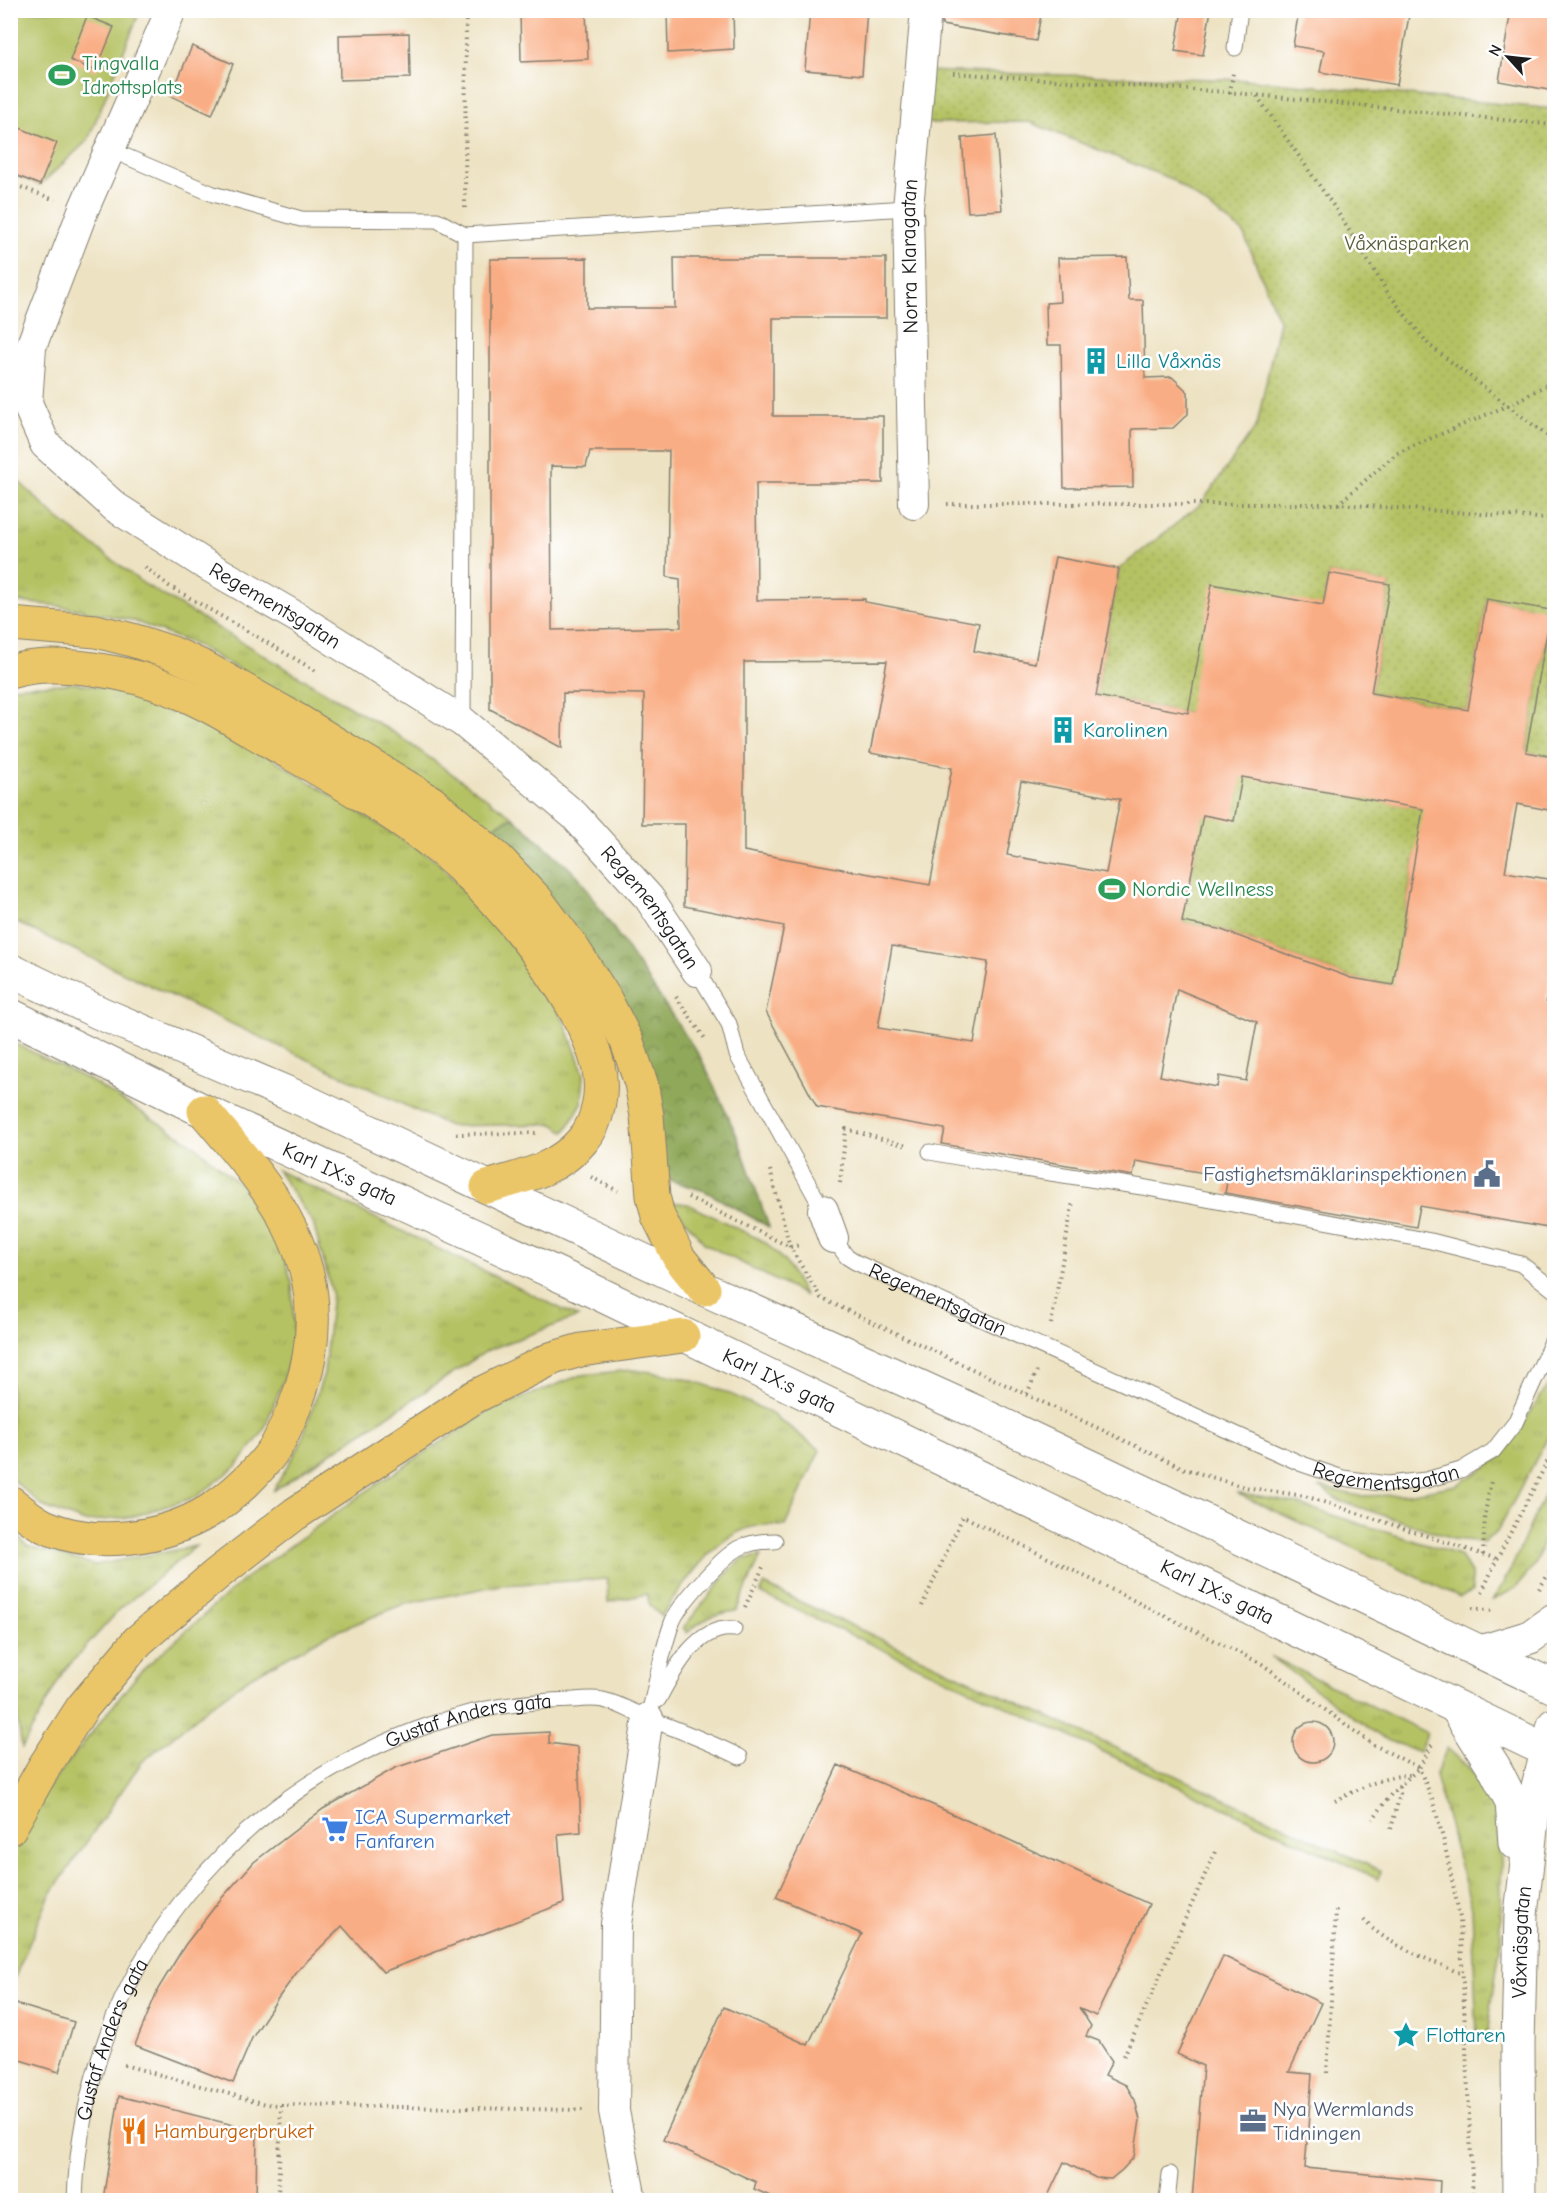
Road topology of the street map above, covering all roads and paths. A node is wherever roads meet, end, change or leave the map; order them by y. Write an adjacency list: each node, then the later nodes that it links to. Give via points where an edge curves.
1 (171, 10): 9 (street, Regementsgatan)
2 (466, 10): 13 (path)
3 (926, 10): 6 (street, Norra Klaragatan)
4 (1240, 10): 5 (lane)
5 (1235, 48)
6 (919, 70): 7 (path); 12 (street, Norra Klaragatan)
7 (1256, 95): 8 (path); 15 (path, via 1335,208 1388,293 1429,345)
8 (1554, 125)
9 (111, 150): 11 (street, Regementsgatan); 13 (lane, via 213,194 302,219 437,220)
10 (10, 183): 11 (path)
11 (84, 208): 22 (street, Regementsgatan, via 31,347 27,403 45,444 115,507)
12 (908, 208): 13 (lane); 17 (street, Norra Klaragatan)
13 (465, 235): 22 (lane)
14 (1554, 381): 15 (path)
15 (1509, 405): 16 (path); 18 (path, via 1397,453)
16 (1554, 441)
17 (914, 504): 18 (path)
18 (1338, 504): 19 (path)
19 (1554, 519)
20 (10, 624): 32 (highway, via 96,631 172,652 206,668 431,802 499,860 536,899 572,947 627,1042 647,1116)
21 (10, 672): 29 (highway, via 52,666 91,669 177,691 378,805 460,866 535,951 587,1034 598,1067 601,1093 596,1116 584,1139)
22 (463, 722): 24 (street, Regementsgatan, via 574,815 649,898)
23 (10, 970): 31 (street, via 301,1099)
24 (697, 971): 33 (lane, Regementsgatan, via 729,1024 738,1056)
25 (10, 1015): 26 (street, Karl IX:s gata)
26 (204, 1111): 38 (street, Karl IX:s gata); 46 (highway, via 257,1174 280,1209 299,1248 309,1284 313,1326 308,1366 276,1448 244,1483 210,1511 141,1536 105,1540 73,1535 43,1526)
27 (455, 1134): 29 (path, via 548,1133)
28 (930, 1152): 30 (lane); 34 (path, via 846,1128)
29 (569, 1155): 31 (highway, via 545,1169); 32 (path, via 597,1182 626,1194)
30 (1077, 1177): 37 (lane, via 1452,1245 1521,1264); 40 (path)
31 (487, 1187): 36 (street)
32 (653, 1196): 35 (path, via 693,1198); 36 (highway, via 669,1242)
33 (823, 1210): 34 (street, Regementsgatan)
34 (833, 1238): 40 (lane, Regementsgatan, via 855,1262)
35 (790, 1247)
36 (704, 1289): 56 (street, via 978,1413)
37 (1554, 1290)
38 (684, 1336): 58 (street, Karl IX:s gata); 68 (highway, via 581,1350 553,1358 474,1397 295,1514 138,1641 82,1708)
39 (1554, 1337): 42 (lane, Regementsgatan, via 1515,1423)
40 (1046, 1348): 41 (path); 42 (lane, Regementsgatan, via 1302,1464 1343,1478 1387,1484 1426,1480 1461,1470)
41 (1027, 1395)
42 (1496, 1448): 48 (path, via 1485,1512)
43 (1554, 1449): 50 (path)
44 (1185, 1469): 45 (path)
45 (1203, 1480)
46 (10, 1502)
47 (776, 1541): 55 (path); 59 (lane, via 759,1541 729,1553 672,1621)
48 (1483, 1555)
49 (1554, 1565): 53 (path, via 1544,1584)
50 (1482, 1592)
51 (922, 1606): 63 (path, via 963,1516 1262,1664 1374,1745)
52 (1469, 1608): 54 (path)
53 (1544, 1609): 56 (street, via 1530,1637)
54 (1497, 1611)
55 (734, 1629): 59 (lane, via 712,1632 690,1649)
56 (1481, 1652): 57 (street)
57 (1554, 1687)
58 (1456, 1707): 60 (street, Karl IX:s gata); 72 (street, via 1512,1802)
59 (648, 1718): 62 (lane, Gustaf Anders gata); 79 (street, via 616,1924); 81 (lane, Gustaf Anders gata, via 602,1699 521,1704 465,1714 410,1732 324,1772 258,1820 200,1877 133,1977 99,2058 87,2101)
60 (1552, 1743): 72 (street, Våxnäsgatan, via 1534,1803)
61 (1432, 1745): 63 (path)
62 (740, 1757)
63 (1419, 1768): 64 (path); 74 (path, via 1433,1801 1458,1907)
64 (1411, 1776): 65 (path); 66 (path, via 1397,1776)
65 (1399, 1787): 67 (path); 69 (path)
66 (1335, 1801)
67 (1373, 1819)
68 (10, 1828)
69 (1391, 1829)
70 (1215, 1852): 75 (path)
71 (1336, 1910): 77 (path)
72 (1521, 1914): 86 (street, Våxnäsgatan)
73 (1364, 1920): 74 (path, via 1385,1938)
74 (1462, 1974): 85 (path)
75 (1124, 2056)
76 (121, 2064): 78 (path)
77 (1327, 2073)
78 (281, 2105): 79 (path); 82 (path)
79 (614, 2111): 83 (street)
80 (1170, 2174): 84 (lane)
81 (75, 2200)
82 (278, 2200)
83 (631, 2200)
84 (1167, 2200)
85 (1473, 2200)
86 (1519, 2200)

